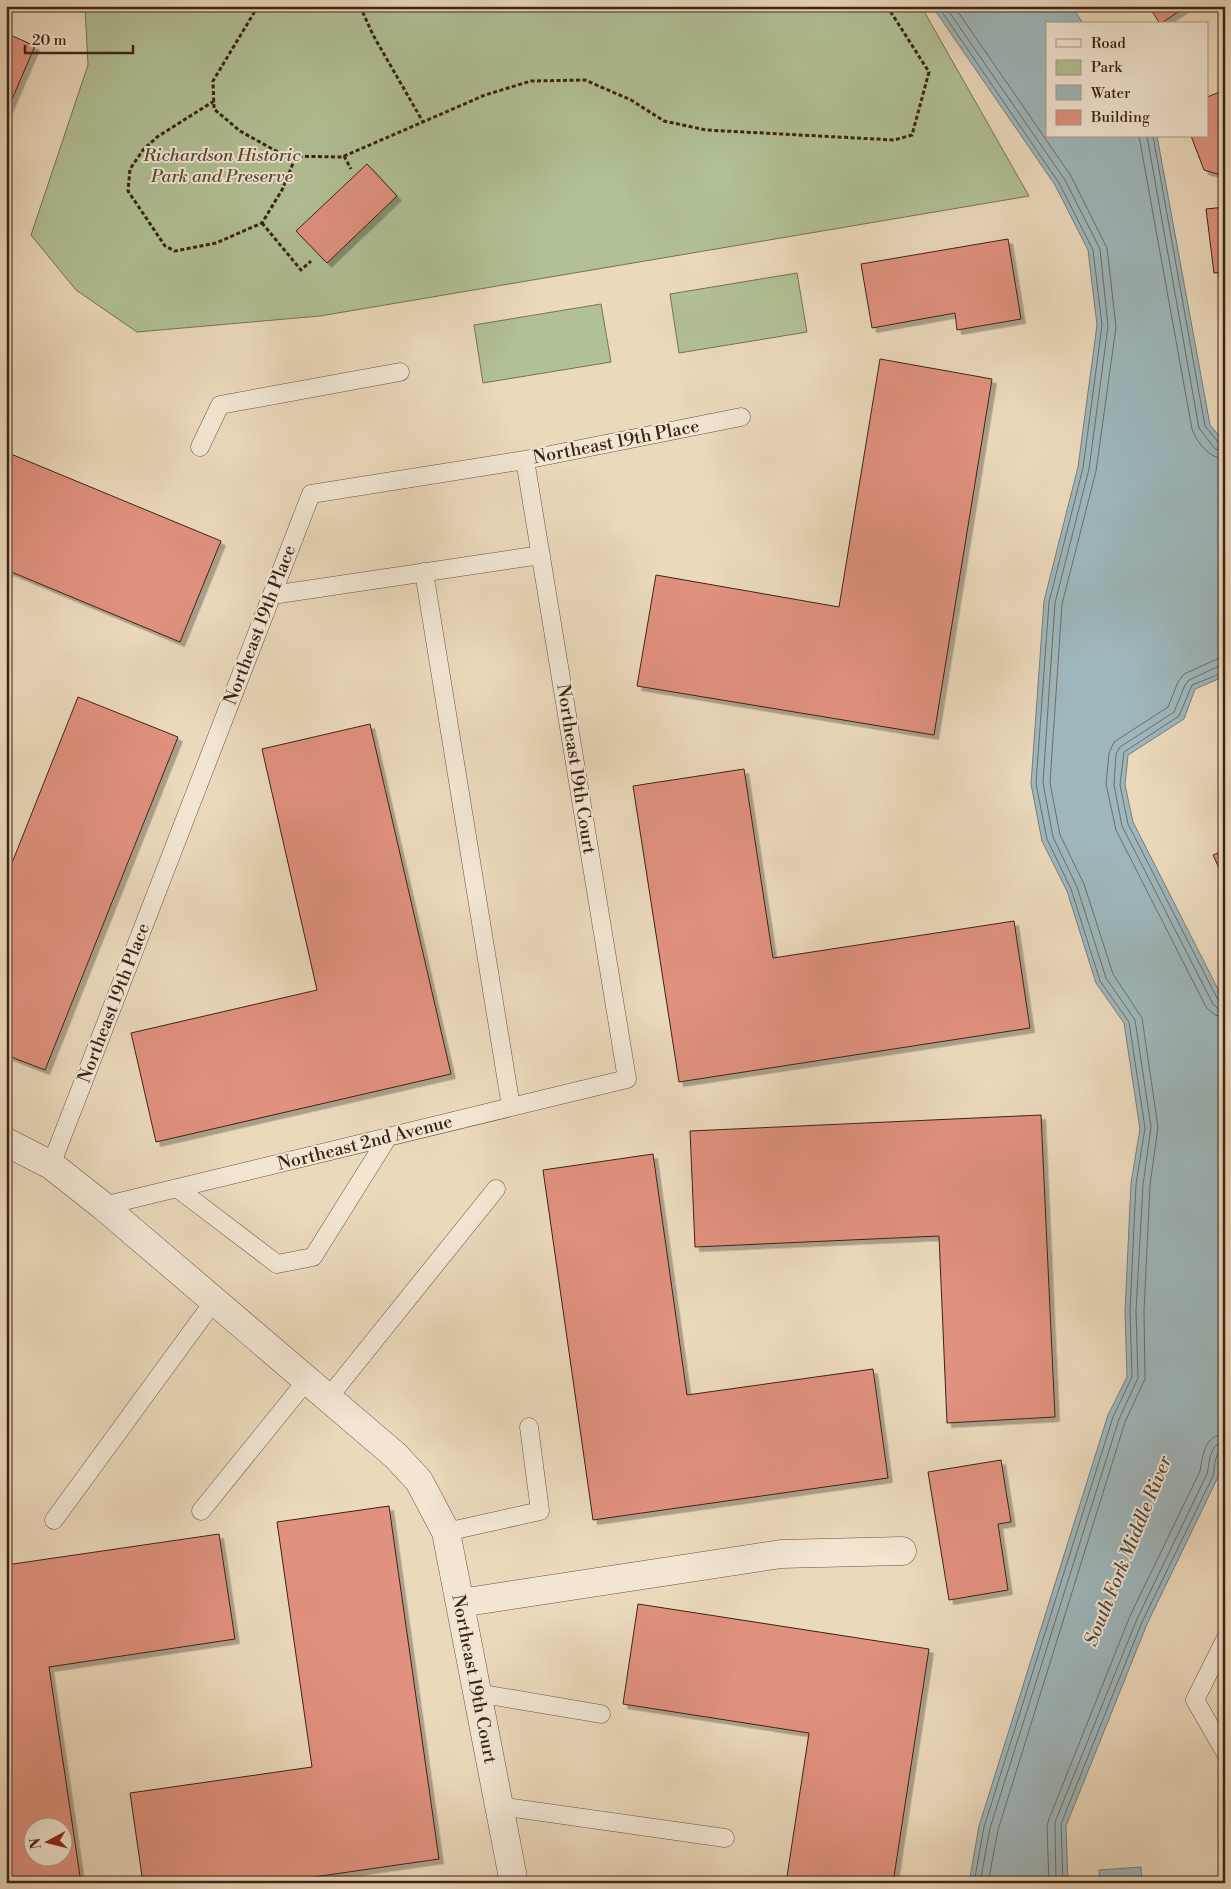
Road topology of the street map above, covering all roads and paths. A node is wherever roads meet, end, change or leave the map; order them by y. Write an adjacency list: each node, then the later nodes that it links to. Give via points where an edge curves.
1 (258, 6): 4 (path, via 213,81)
2 (360, 6): 5 (path)
3 (887, 6): 5 (path, via 929,72 912,135 894,140 706,130 664,120 632,100 585,80 531,81 485,95)
4 (214, 101): 6 (path, via 214,108 240,131 285,156); 9 (path, via 157,137 143,150 130,169 128,191 165,246 175,251 216,243)
5 (423, 122): 7 (path)
6 (296, 156): 7 (path); 9 (path, via 282,190)
7 (344, 156): 8 (path)
8 (351, 169)
9 (262, 222): 10 (path, via 301,270)
10 (311, 261)
11 (400, 372): 13 (lane, via 220,405)
12 (742, 417): 14 (lane, Northeast 19th Place)
13 (200, 447)
14 (525, 460): 15 (lane, Northeast 19th Court); 17 (lane, Northeast 19th Place, via 311,494)
15 (541, 555): 16 (lane); 18 (lane, Northeast 19th Court)
16 (424, 572): 17 (lane); 19 (lane)
17 (272, 595): 22 (lane, Northeast 19th Place)
18 (627, 1079): 19 (lane, Northeast 2nd Avenue)
19 (511, 1107): 20 (lane, Northeast 2nd Avenue)
20 (388, 1137): 23 (lane, Northeast 2nd Avenue); 23 (lane, via 313,1257 277,1264)
21 (6, 1142): 22 (street)
22 (52, 1164): 25 (street)
23 (177, 1188): 25 (lane, Northeast 2nd Avenue)
24 (496, 1189): 28 (lane)
25 (104, 1206): 26 (street)
26 (214, 1301): 27 (street); 31 (lane)
27 (307, 1380): 28 (street); 30 (lane)
28 (328, 1398): 32 (street, Northeast 19th Court, via 396,1456 419,1481)
29 (529, 1427): 32 (lane, via 540,1511)
30 (201, 1511)
31 (54, 1520)
32 (446, 1532): 34 (street, Northeast 19th Court)
33 (902, 1551): 34 (street, via 781,1554)
34 (460, 1604): 36 (street, Northeast 19th Court)
35 (1225, 1640): 38 (lane, via 1195,1700)
36 (476, 1693): 37 (lane); 39 (street, Northeast 19th Court)
37 (600, 1714)
38 (1225, 1752)
39 (499, 1806): 40 (lane); 41 (street, Northeast 19th Court)
40 (725, 1838)
41 (514, 1883)

